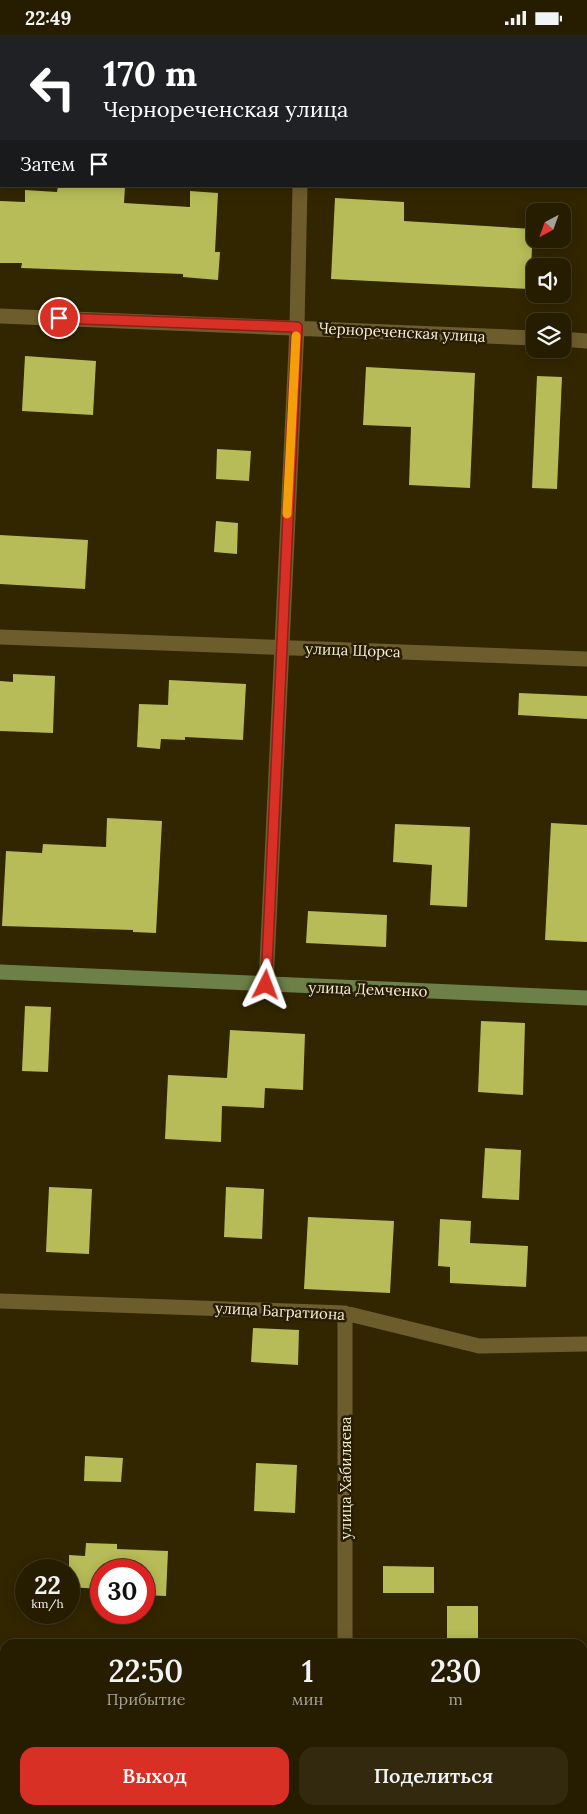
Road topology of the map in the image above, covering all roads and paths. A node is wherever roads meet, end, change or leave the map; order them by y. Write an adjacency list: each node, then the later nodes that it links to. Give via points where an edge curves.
1 (300, 187): 3 (street)
2 (0, 316): 3 (street, Чернореченская улица)
3 (297, 327): 4 (street, Чернореченская улица); 8 (street)
4 (526, 338)
5 (571, 340): 6 (street)
6 (587, 341)
7 (0, 637): 8 (street, улица Щорса)
8 (281, 647): 9 (street, улица Щорса); 11 (street)
9 (587, 659)
10 (0, 972): 11 (street, улица Демченко)
11 (266, 985): 12 (street, улица Демченко)
12 (587, 998)
13 (0, 1301): 14 (street, улица Багратиона)
14 (345, 1313): 15 (street, улица Багратиона, via 479,1345); 16 (street, улица Хабиляева)
15 (587, 1344)
16 (345, 1639)

